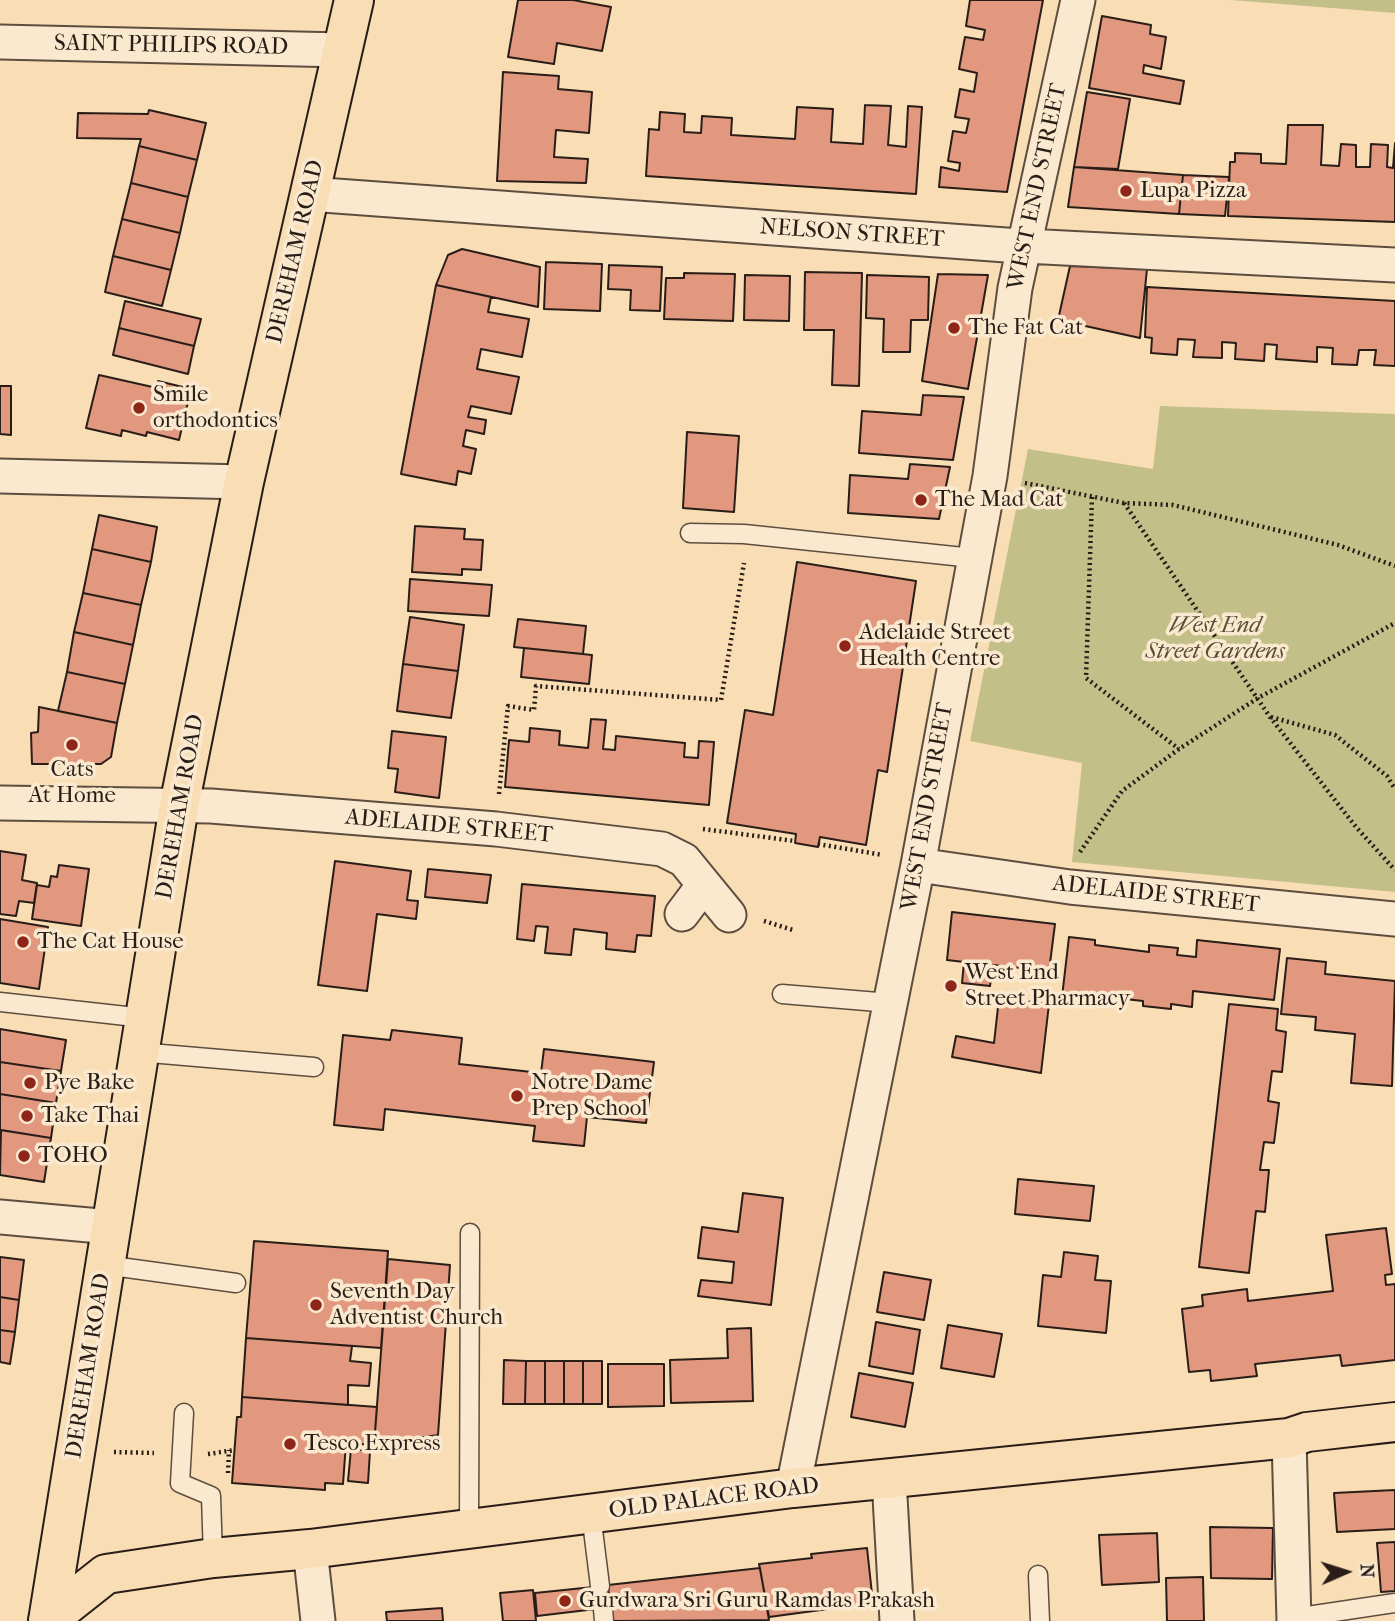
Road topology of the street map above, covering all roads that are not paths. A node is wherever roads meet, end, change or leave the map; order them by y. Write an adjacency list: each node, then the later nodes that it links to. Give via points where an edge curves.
1 (354, 0): 4 (main road, DEREHAM ROAD)
2 (1078, 0): 6 (street, WEST END STREET)
3 (0, 42): 4 (street, SAINT PHILIPS ROAD)
4 (342, 50): 5 (main road, DEREHAM ROAD)
5 (309, 194): 6 (street, NELSON STREET); 9 (main road, DEREHAM ROAD)
6 (1024, 246): 7 (street, NELSON STREET); 11 (street, WEST END STREET, via 990,476)
7 (1395, 265)
8 (0, 476): 9 (street)
9 (244, 482): 13 (main road, DEREHAM ROAD)
10 (690, 533): 11 (lane, via 749,534)
11 (973, 558): 14 (street, WEST END STREET)
12 (0, 803): 13 (street, ADELAIDE STREET)
13 (179, 806): 15 (street, ADELAIDE STREET, via 496,830 662,849 684,860); 22 (main road, DEREHAM ROAD)
14 (918, 865): 18 (street, ADELAIDE STREET, via 1070,887); 21 (street, WEST END STREET)
15 (703, 886): 16 (street); 17 (street, ADELAIDE STREET)
16 (682, 915)
17 (741, 916)
18 (1395, 919)
19 (782, 994): 21 (lane)
20 (0, 1002): 22 (lane)
21 (890, 1003): 33 (street, WEST END STREET)
22 (141, 1035): 23 (lane); 25 (main road, DEREHAM ROAD)
23 (314, 1067)
24 (0, 1217): 25 (street)
25 (111, 1227): 27 (main road, DEREHAM ROAD)
26 (470, 1233): 35 (lane)
27 (105, 1265): 28 (lane); 41 (main road, DEREHAM ROAD)
28 (236, 1283)
29 (184, 1413): 37 (lane, via 180,1483 211,1496)
30 (1395, 1422): 31 (main road, OLD PALACE ROAD)
31 (1289, 1437): 32 (main road, OLD PALACE ROAD); 42 (street)
32 (889, 1479): 33 (main road, OLD PALACE ROAD); 44 (street)
33 (793, 1488): 34 (main road, OLD PALACE ROAD)
34 (591, 1514): 35 (main road, OLD PALACE ROAD); 39 (lane)
35 (470, 1530): 36 (main road, OLD PALACE ROAD)
36 (310, 1549): 37 (main road, OLD PALACE ROAD); 43 (street)
37 (214, 1558): 41 (main road, OLD PALACE ROAD, via 106,1574)
38 (1038, 1575): 45 (lane)
39 (600, 1586)
40 (1395, 1604): 42 (lane)
41 (48, 1620)
42 (1294, 1620)
43 (318, 1621)
44 (897, 1621)
45 (1040, 1621)

